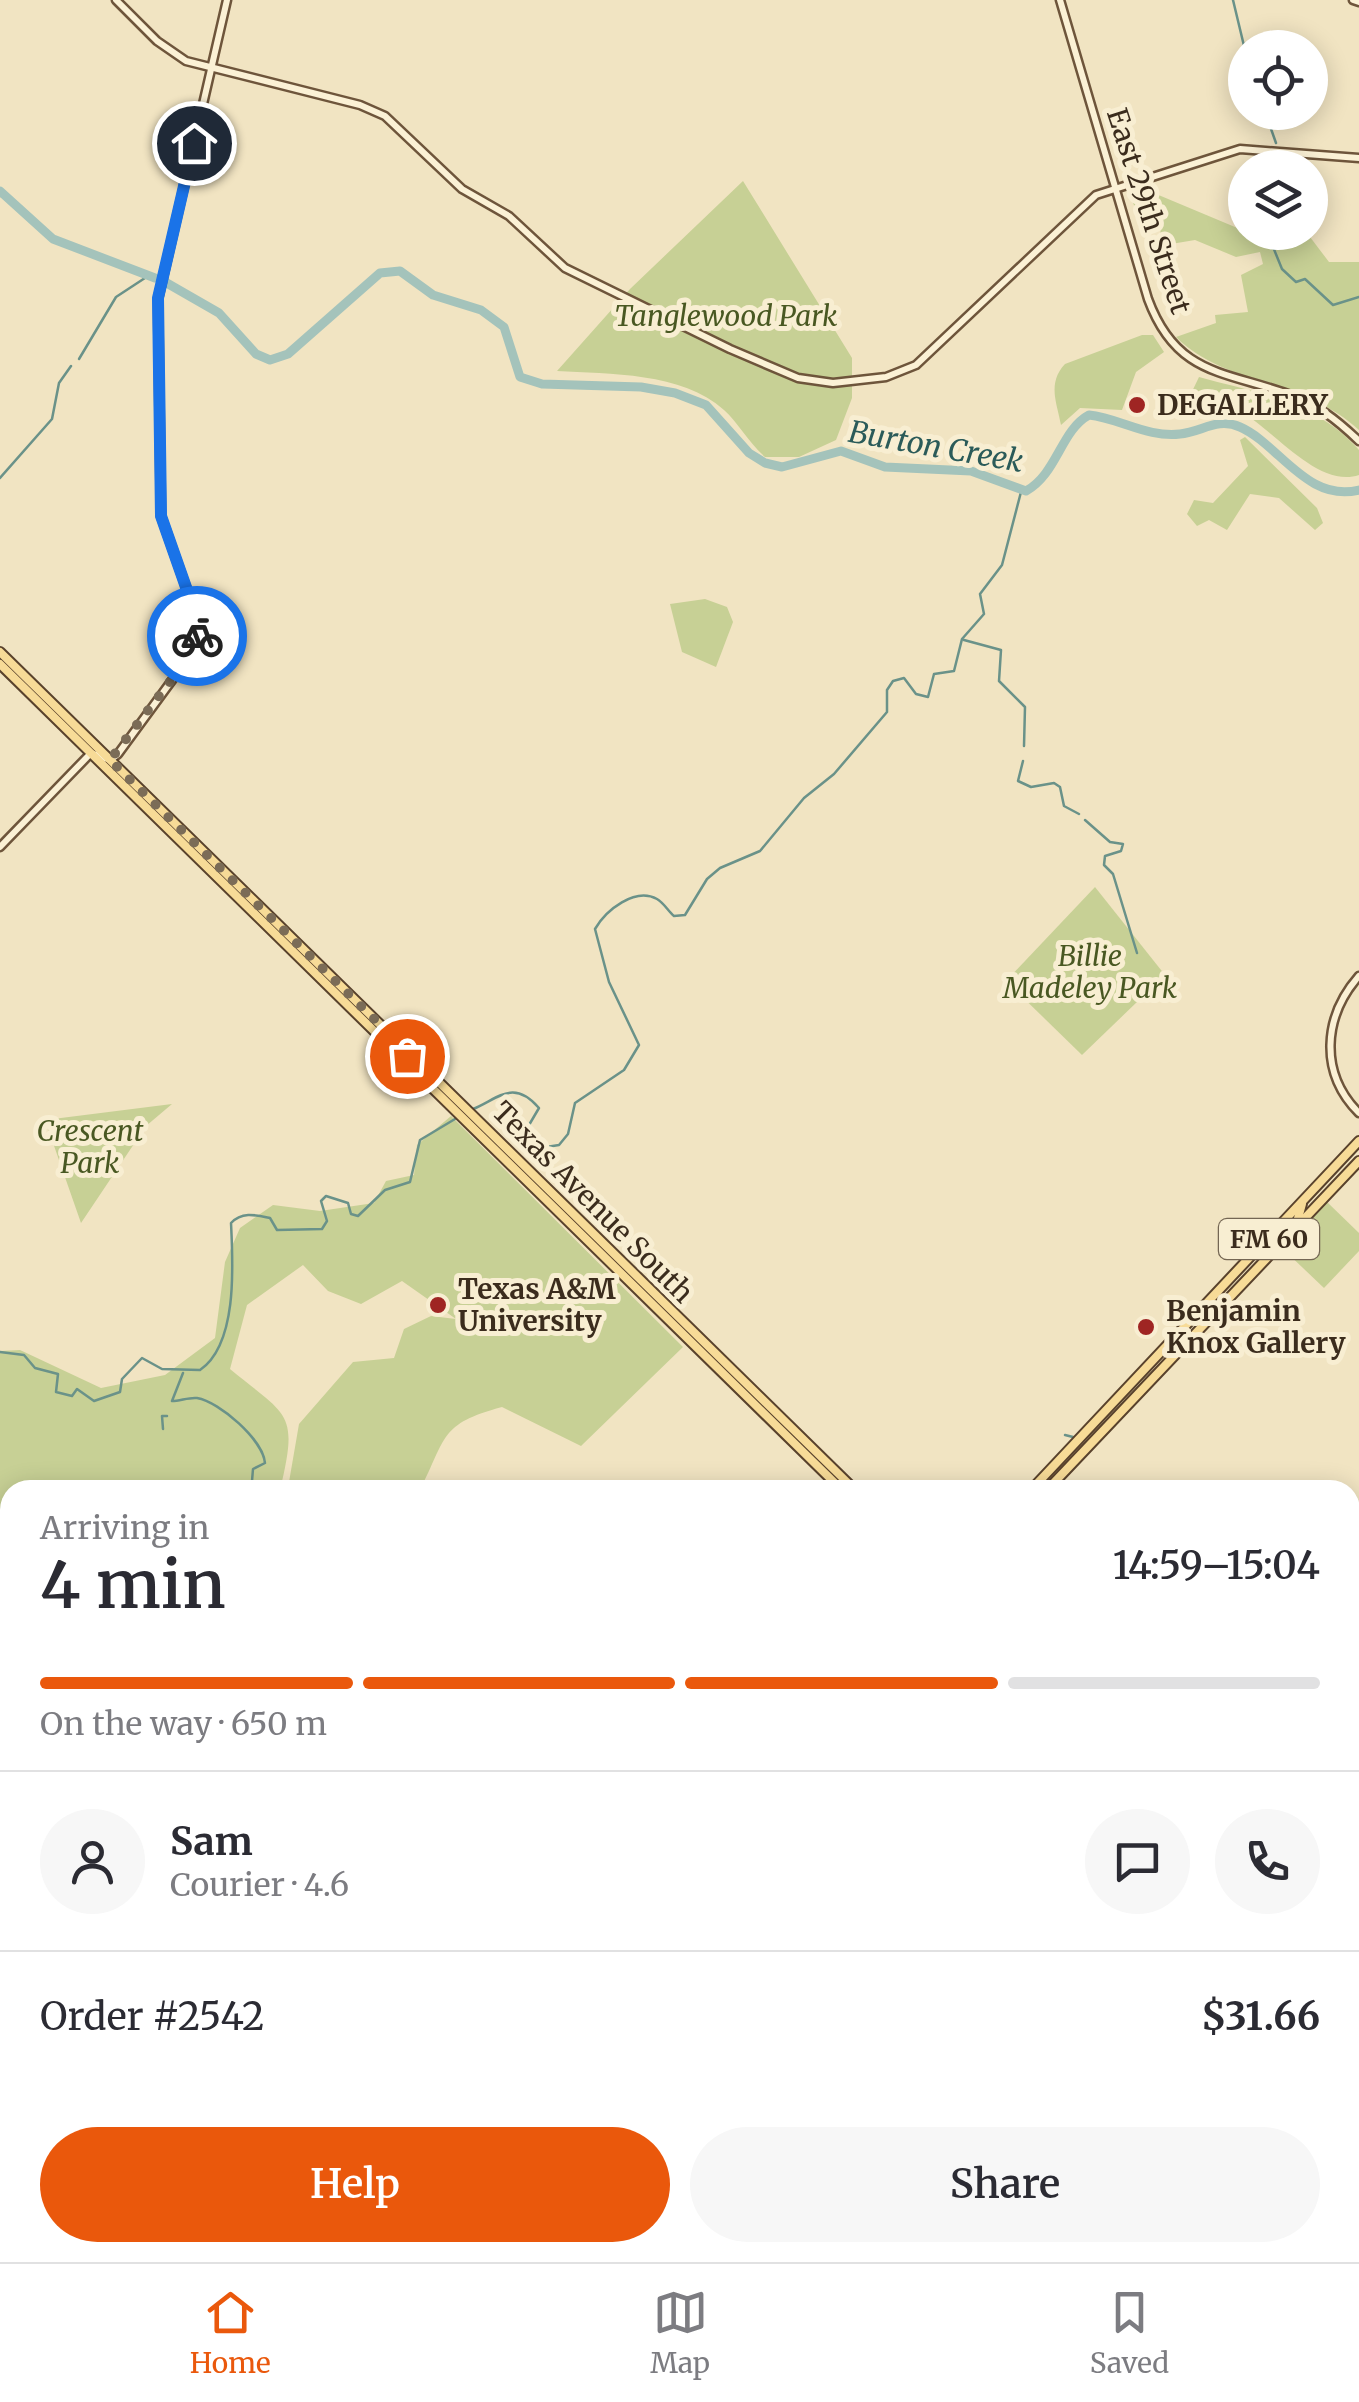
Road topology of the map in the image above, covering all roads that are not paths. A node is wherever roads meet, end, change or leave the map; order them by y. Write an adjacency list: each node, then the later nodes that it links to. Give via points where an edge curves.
1 (116, 0): 4 (street, via 171,52)
2 (227, 0): 4 (street)
3 (1060, 0): 6 (street, East 29th Street)
4 (212, 68): 6 (street, via 373,110 462,189 509,216 588,282 818,382 886,377 916,366 1085,202); 11 (street, via 158,298 161,516 197,636 189,657)
5 (1359, 158): 6 (street, via 1240,149)
6 (1117, 188): 7 (street, East 29th Street, via 1148,300 1175,347 1209,371 1318,406)
7 (1359, 441)
8 (0, 652): 11 (main road, Texas Avenue South)
9 (0, 664): 10 (main road, Texas Avenue South)
10 (90, 753): 11 (street); 12 (street); 13 (main road, Texas Avenue South)
11 (110, 760): 14 (main road, Texas Avenue South)
12 (0, 847)
13 (233, 893): 14 (main road); 16 (main road, Texas Avenue South)
14 (279, 926): 17 (main road, Texas Avenue South)
15 (1359, 976): 20 (street, via 1338,1006 1330,1046 1337,1080)
16 (360, 1018): 17 (main road); 18 (main road, Texas Avenue South)
17 (412, 1056): 19 (main road, Texas Avenue South)
18 (414, 1070): 19 (main road); 29 (main road, Texas Avenue South)
19 (464, 1107): 30 (main road, Texas Avenue South)
20 (1359, 1113)
21 (1359, 1142): 23 (main road, FM 60)
22 (1359, 1162): 24 (main road, FM 60)
23 (1302, 1204): 24 (main road); 25 (main road, FM 60)
24 (1295, 1229): 26 (main road, FM 60)
25 (1246, 1264): 26 (main road); 27 (main road, FM 60)
26 (1234, 1293): 28 (main road, FM 60)
27 (1212, 1299): 28 (main road); 33 (main road, FM 60)
28 (1204, 1324): 34 (main road, FM 60)
29 (693, 1345): 30 (main road); 31 (main road, Texas Avenue South)
30 (739, 1378): 32 (main road, Texas Avenue South)
31 (832, 1480)
32 (845, 1480)
33 (1040, 1480)
34 (1056, 1480)

